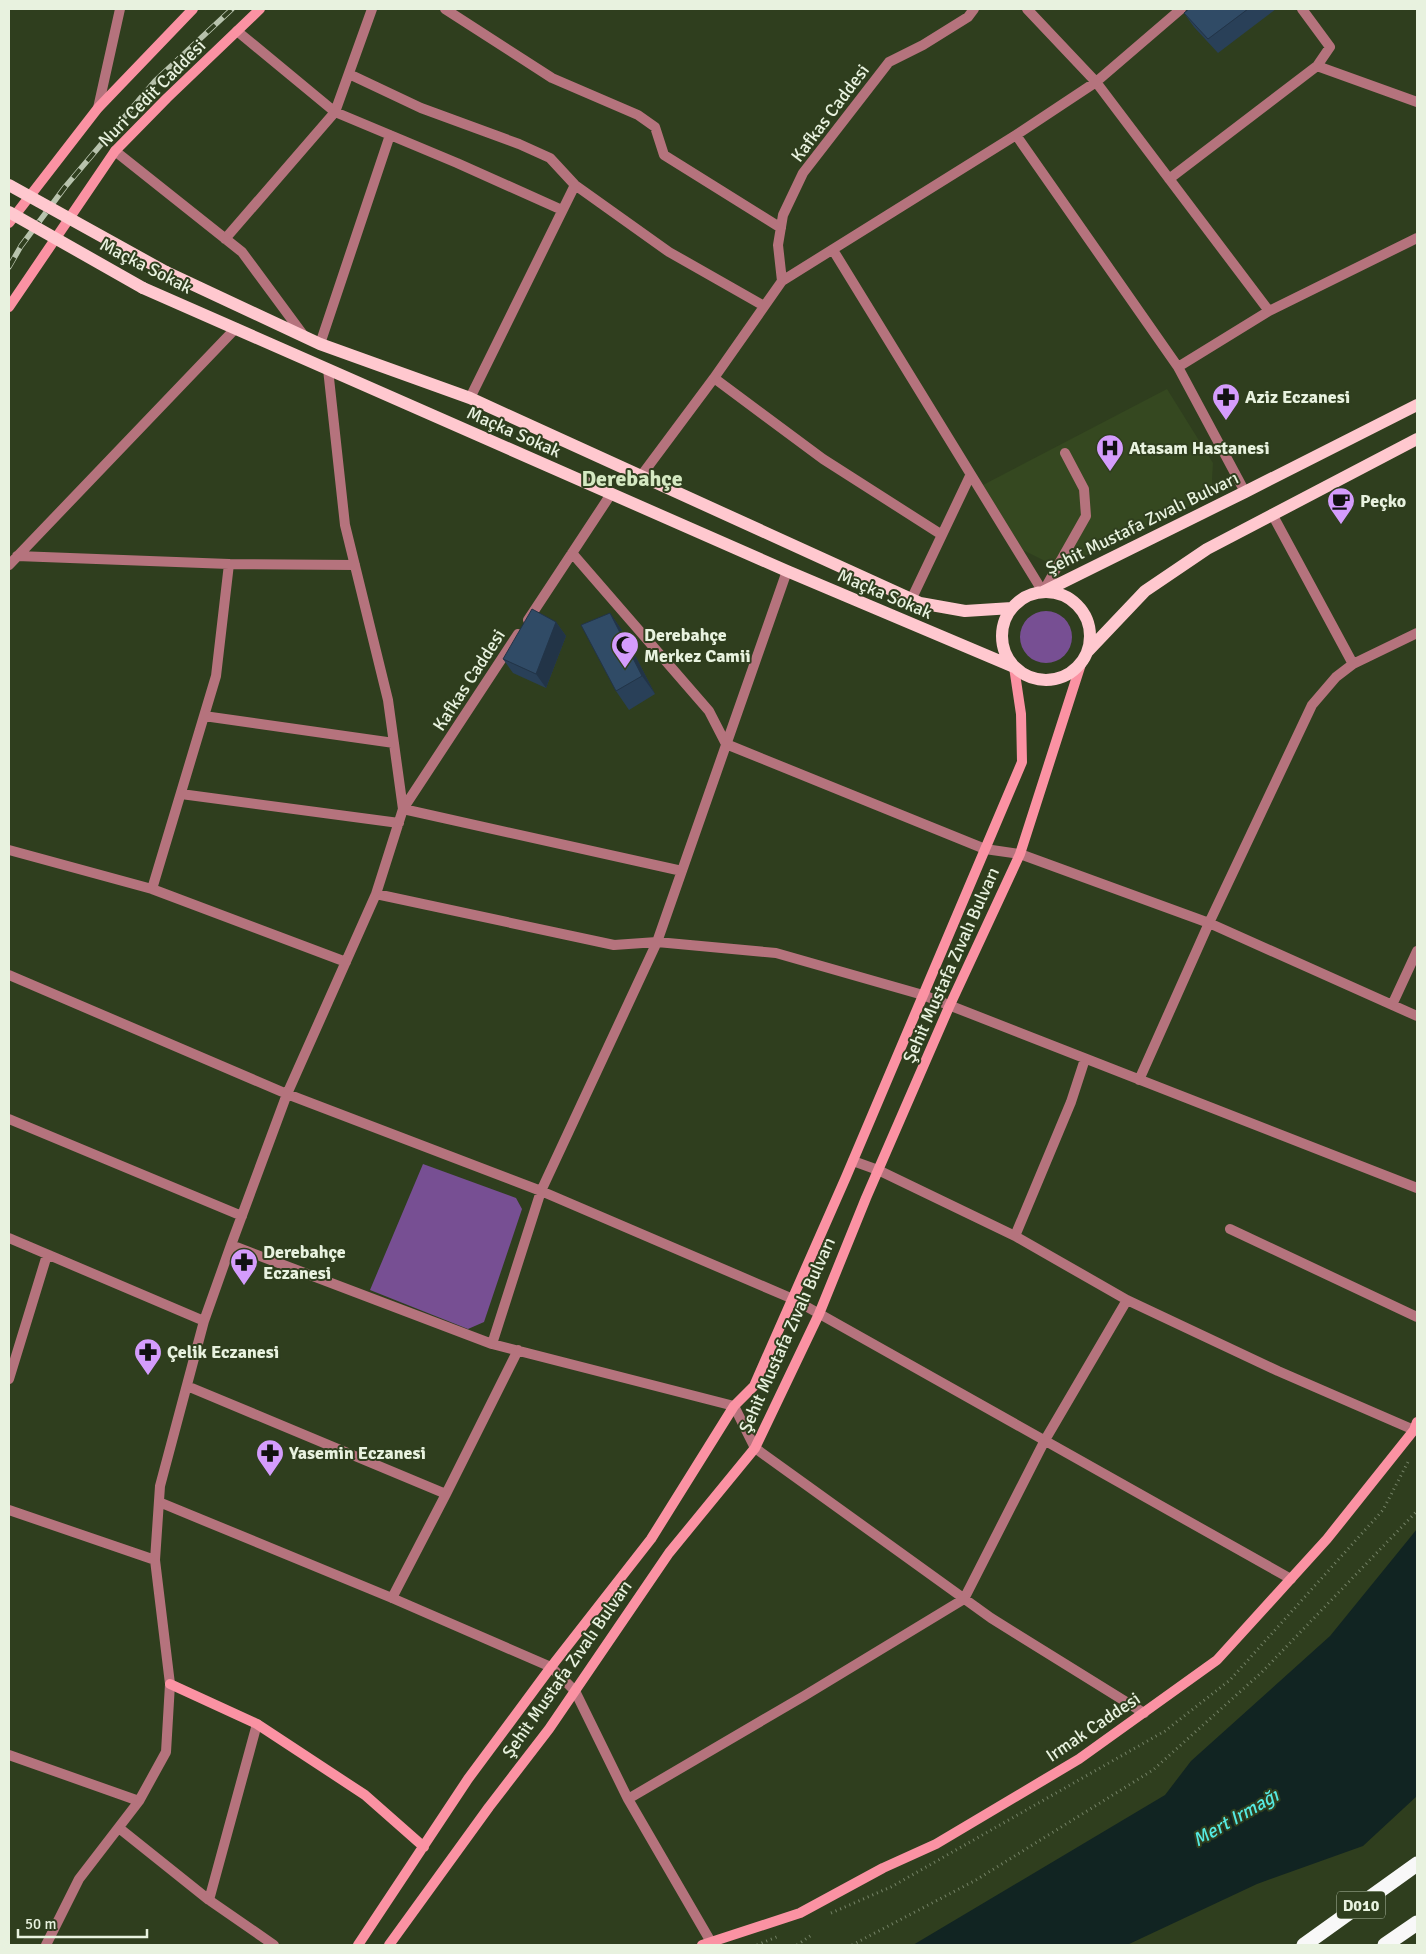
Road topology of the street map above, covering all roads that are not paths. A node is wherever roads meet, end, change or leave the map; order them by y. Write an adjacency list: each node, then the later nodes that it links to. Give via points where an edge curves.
1 (120, 9): 15 (street)
2 (193, 9): 15 (main road, Nuri Cedit Caddesi)
3 (260, 9): 10 (main road, Nuri Cedit Caddesi)
4 (372, 9): 12 (street)
5 (445, 9): 26 (street, via 552,78 638,115 655,127 664,155)
6 (974, 9): 26 (street, Kafkas Caddesi, via 968,17 889,62 803,173 783,215)
7 (1027, 9): 13 (street)
8 (1181, 9): 13 (street)
9 (1302, 9): 11 (street, via 1330,47)
10 (238, 31): 16 (street); 19 (main road, Nuri Cedit Caddesi)
11 (1317, 66): 14 (street); 20 (street)
12 (349, 74): 16 (street); 22 (street, via 421,108 550,158)
13 (1096, 82): 18 (street); 20 (street)
14 (1417, 102)
15 (98, 108): 25 (main road, Nuri Cedit Caddesi)
16 (335, 112): 17 (street); 28 (street)
17 (390, 135): 23 (street); 36 (street)
18 (1016, 135): 29 (street); 37 (street)
19 (115, 151): 28 (street); 32 (main road, Nuri Cedit Caddesi)
20 (1169, 179): 33 (street)
21 (9, 184): 35 (main road, Maçka Sokak, bridge, via 166,272)
22 (575, 185): 23 (street); 31 (street, via 669,252)
23 (562, 210): 40 (street)
24 (9, 212): 34 (main road, Maçka Sokak, bridge, via 143,288)
25 (9, 222)
26 (781, 228): 30 (street, Kafkas Caddesi, via 778,245)
27 (1417, 238): 33 (street)
28 (225, 239): 35 (street, via 242,252)
29 (833, 250): 30 (street); 45 (street)
30 (782, 281): 31 (street)
31 (764, 306): 39 (street)
32 (9, 307)
33 (1269, 311): 37 (street)
34 (236, 328): 38 (main road, Maçka Sokak); 51 (street)
35 (304, 336): 36 (main road, Maçka Sokak)
36 (320, 344): 40 (main road, Maçka Sokak)
37 (1178, 367): 46 (street)
38 (328, 369): 47 (main road, Maçka Sokak); 54 (street, via 345,525)
39 (714, 378): 44 (street); 49 (street, via 823,459)
40 (470, 398): 44 (main road, Maçka Sokak)
41 (1417, 404): 46 (main road, Şehit Mustafa Zıvalı Bulvarı)
42 (1417, 438): 48 (main road)
43 (1065, 453): 56 (street, via 1084,489 1086,516)
44 (641, 476): 57 (main road, Maçka Sokak)
45 (970, 476): 49 (street); 56 (street)
46 (1245, 492): 56 (main road, Şehit Mustafa Zıvalı Bulvarı)
47 (611, 494): 50 (street, Kafkas Caddesi); 55 (main road, Maçka Sokak)
48 (1272, 514): 60 (main road, via 1207,549 1145,591); 62 (street)
49 (942, 535): 57 (street)
50 (572, 553): 66 (street, via 709,711); 68 (street, Kafkas Caddesi)
51 (17, 556): 52 (street); 53 (street)
52 (229, 564): 54 (street); 64 (street, via 216,676)
53 (9, 565)
54 (354, 565): 65 (street, via 388,700)
55 (787, 571): 63 (main road, Maçka Sokak); 66 (street)
56 (1043, 592): 58 (main road, via 1026,597); 60 (main road, via 1071,599 1082,609 1089,622 1091,636)
57 (912, 600): 58 (main road, Maçka Sokak, via 965,611)
58 (1012, 608): 63 (main road, via 1005,619 1002,644)
59 (1417, 633): 62 (street)
60 (1088, 651): 61 (main road)
61 (1081, 664): 63 (main road, via 1070,675 1040,681); 72 (main road, Şehit Mustafa Zıvalı Bulvarı)
62 (1353, 664): 76 (street, via 1336,677 1312,704)
63 (1014, 667): 70 (main road, Şehit Mustafa Zıvalı Bulvarı, via 1021,714 1022,762)
64 (204, 716): 65 (street); 67 (street)
65 (394, 743): 68 (street)
66 (726, 744): 70 (street); 73 (street)
67 (180, 794): 69 (street); 74 (street)
68 (403, 809): 69 (street); 73 (street)
69 (399, 823): 75 (street)
70 (985, 849): 72 (street); 81 (main road, Şehit Mustafa Zıvalı Bulvarı)
71 (9, 850): 74 (street)
72 (1020, 854): 76 (street); 83 (main road, Şehit Mustafa Zıvalı Bulvarı)
73 (682, 871): 77 (street)
74 (152, 889): 79 (street)
75 (376, 894): 77 (street, via 614,945); 79 (street)
76 (1210, 923): 82 (street); 86 (street)
77 (657, 942): 81 (street, via 776,953); 92 (street)
78 (1417, 951): 82 (street)
79 (346, 962): 87 (street)
80 (9, 975): 87 (street)
81 (923, 995): 83 (street); 89 (main road, Şehit Mustafa Zıvalı Bulvarı)
82 (1392, 1005): 84 (street)
83 (949, 1006): 85 (street); 90 (main road, Şehit Mustafa Zıvalı Bulvarı)
84 (1417, 1016)
85 (1085, 1060): 86 (street); 95 (street, via 1071,1102)
86 (1139, 1080): 91 (street)
87 (287, 1094): 92 (street); 93 (street)
88 (9, 1119): 93 (street)
89 (853, 1161): 90 (street); 99 (main road, Şehit Mustafa Zıvalı Bulvarı)
90 (878, 1170): 95 (street); 101 (main road, Şehit Mustafa Zıvalı Bulvarı)
91 (1417, 1188)
92 (541, 1191): 99 (street); 104 (street)
93 (242, 1216): 97 (street)
94 (1230, 1229): 102 (street)
95 (1015, 1236): 100 (street)
96 (9, 1238): 98 (street)
97 (231, 1245): 103 (street); 104 (street)
98 (47, 1255): 103 (street); 106 (street)
99 (793, 1299): 101 (street); 108 (main road, Şehit Mustafa Zıvalı Bulvarı, via 754,1386)
100 (1127, 1300): 109 (street, via 1278,1371); 110 (street)
101 (819, 1314): 110 (street); 111 (main road, Şehit Mustafa Zıvalı Bulvarı)
102 (1417, 1317)
103 (204, 1322): 107 (street)
104 (492, 1344): 105 (street)
105 (518, 1350): 108 (street); 112 (street)
106 (9, 1379)
107 (187, 1386): 112 (street); 113 (street, via 160,1486)
108 (734, 1406): 111 (street); 119 (main road, Şehit Mustafa Zıvalı Bulvarı, via 651,1539)
109 (1416, 1426): 116 (main road, Irmak Caddesi, via 1327,1540)
110 (1045, 1440): 116 (street); 118 (street)
111 (755, 1448): 118 (street); 121 (main road, Şehit Mustafa Zıvalı Bulvarı, via 670,1553)
112 (446, 1494): 117 (street)
113 (159, 1502): 115 (street); 117 (street)
114 (9, 1510): 115 (street)
115 (155, 1560): 120 (street)
116 (1291, 1579): 122 (main road, Irmak Caddesi, via 1217,1660)
117 (392, 1598): 119 (street)
118 (964, 1599): 122 (street); 125 (street)
119 (551, 1667): 121 (street); 128 (main road, Şehit Mustafa Zıvalı Bulvarı, via 468,1779)
120 (170, 1684): 123 (main road); 126 (street, via 166,1752)
121 (575, 1691): 125 (street); 136 (main road, Şehit Mustafa Zıvalı Bulvarı)
122 (1144, 1713): 132 (main road, Irmak Caddesi, via 1079,1759 936,1844 883,1868 800,1913)
123 (257, 1724): 128 (main road, via 365,1795); 130 (street)
124 (9, 1755): 126 (street)
125 (628, 1799): 132 (street)
126 (139, 1801): 127 (street)
127 (119, 1828): 130 (street); 133 (street, via 79,1879)
128 (424, 1847): 135 (main road, Şehit Mustafa Zıvalı Bulvarı)
129 (1417, 1864): 137 (highway, D010)
130 (209, 1900): 134 (street)
131 (1417, 1923): 138 (highway, D010)
132 (707, 1944)
133 (46, 1945)
134 (274, 1945)
135 (358, 1945)
136 (389, 1945)
137 (1304, 1945)
138 (1386, 1945)

